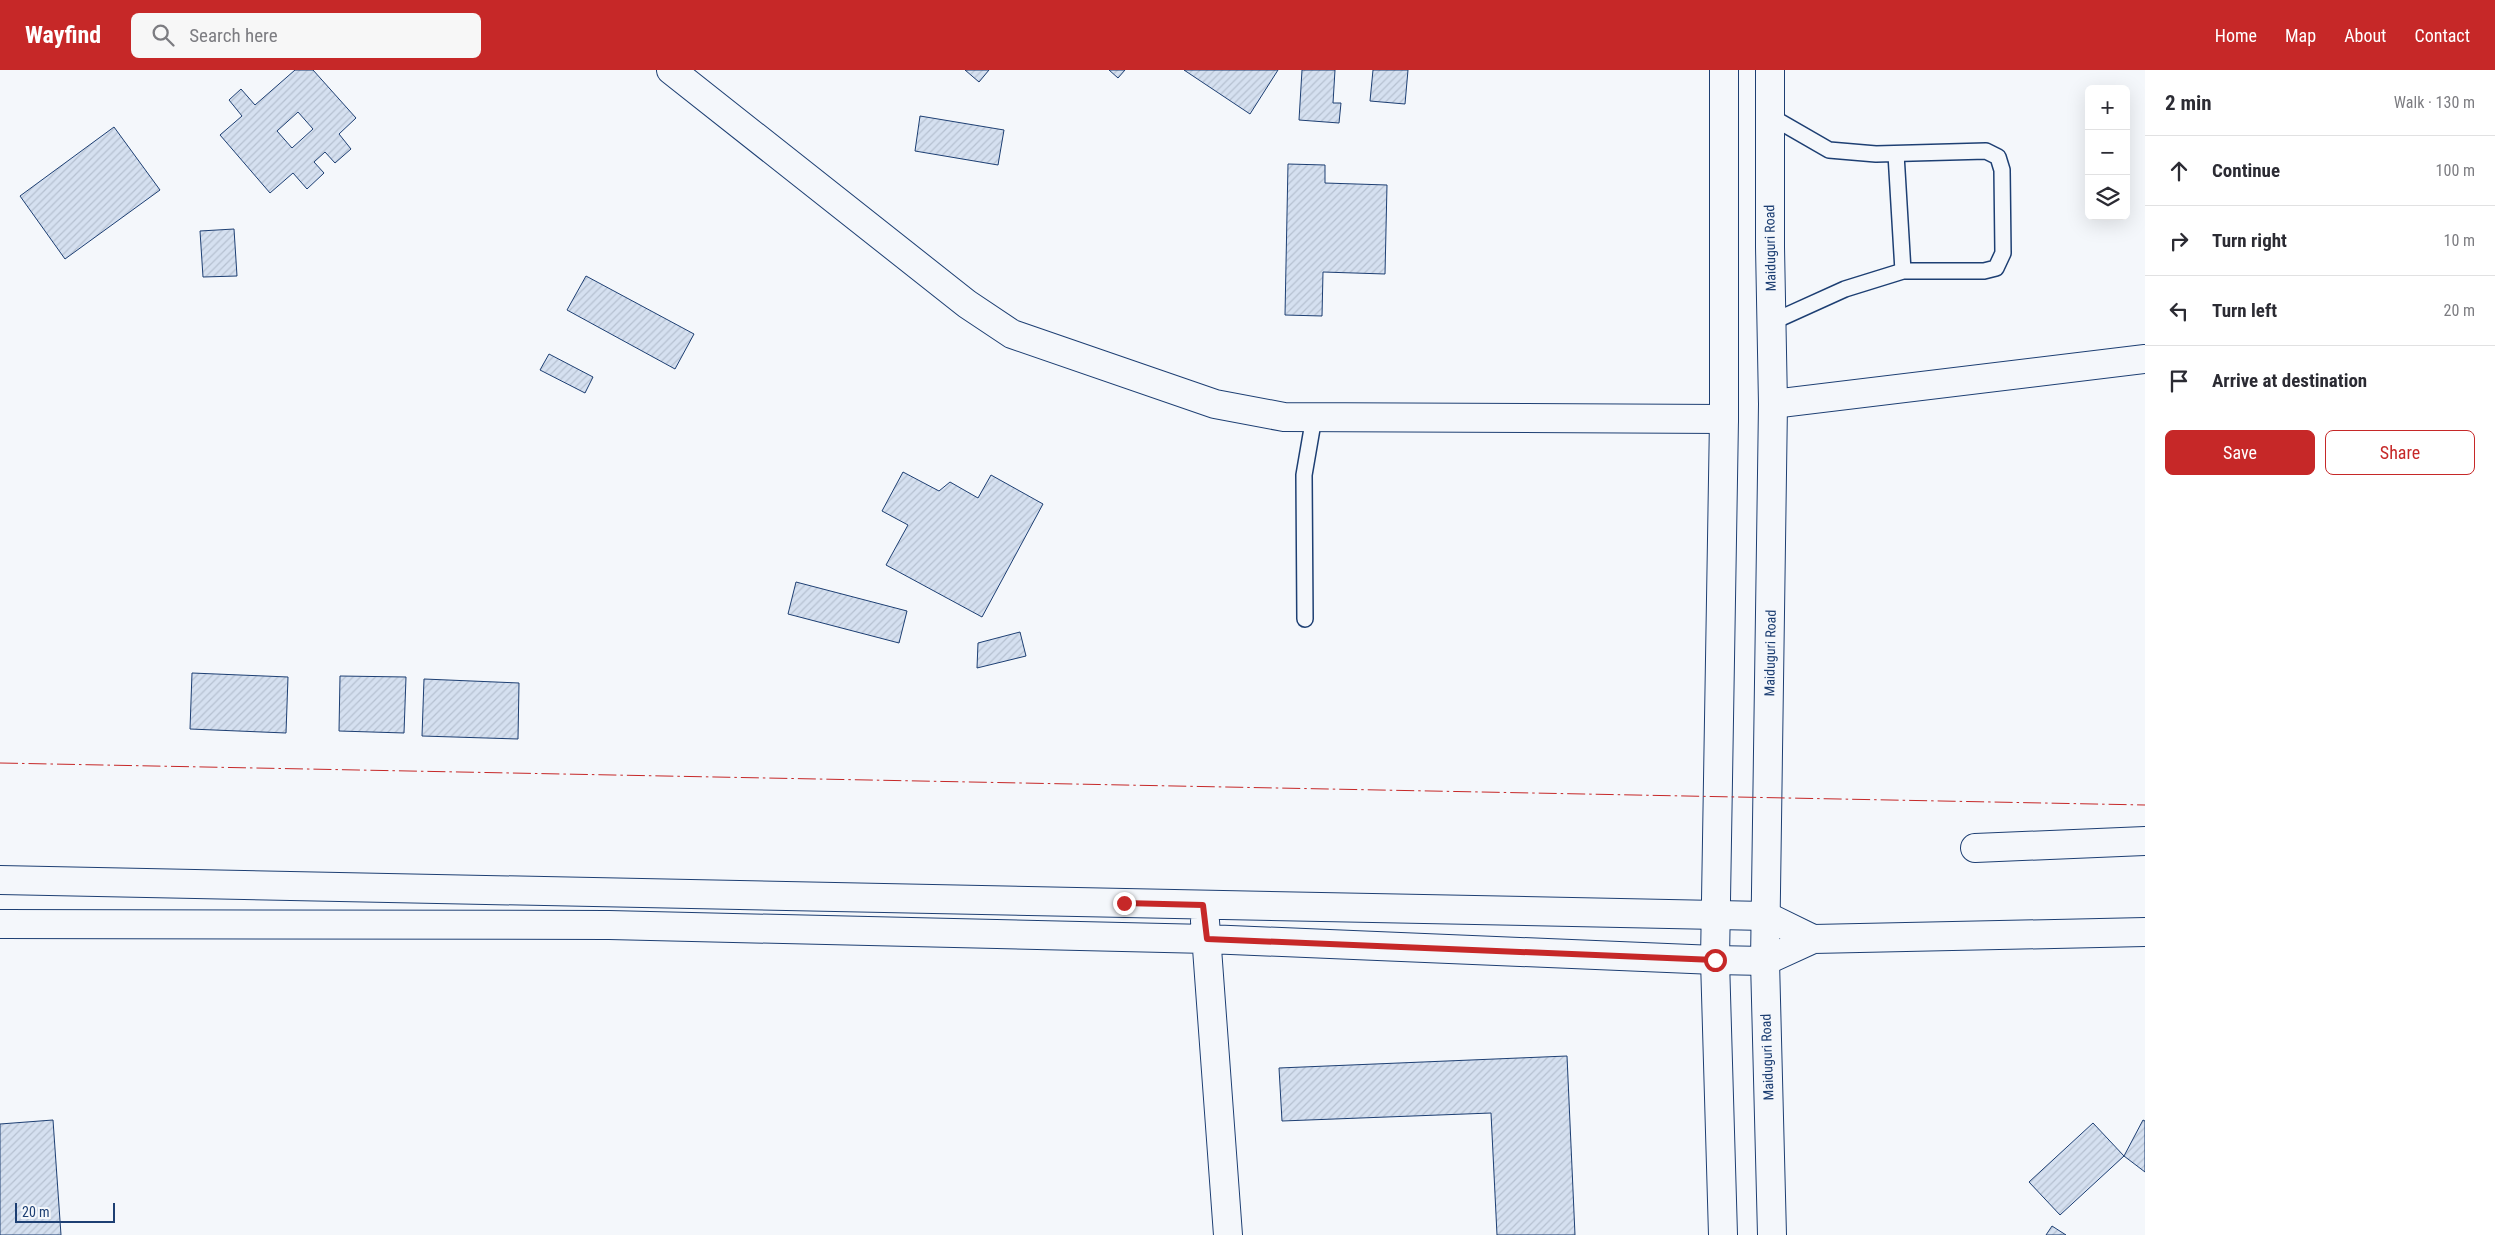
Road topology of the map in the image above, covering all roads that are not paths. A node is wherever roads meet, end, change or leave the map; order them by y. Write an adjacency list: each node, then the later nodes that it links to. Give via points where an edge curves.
1 (671, 70): 10 (main road, via 967,304 1012,334 1215,404 1284,417)
2 (1724, 70): 11 (main road)
3 (1770, 70): 4 (main road, Maiduguri Road)
4 (1770, 116): 5 (lane, via 1829,150); 7 (main road, Maiduguri Road)
5 (1896, 154): 6 (lane); 6 (lane, via 1986,150 1998,157 2002,170 2003,253 1996,268 1984,271)
6 (1903, 271): 7 (lane, via 1845,289)
7 (1772, 322): 9 (main road, Maiduguri Road)
8 (2145, 359): 9 (main road)
9 (1774, 404): 18 (main road, Maiduguri Road)
10 (1314, 417): 11 (main road); 12 (lane, via 1304,475)
11 (1724, 419): 17 (main road)
12 (1305, 620)
13 (2145, 842): 14 (main road)
14 (1975, 848)
15 (0, 880): 16 (main road)
16 (1203, 905): 17 (main road); 21 (main road)
17 (1716, 915): 18 (main road); 23 (main road)
18 (1766, 916): 22 (main road); 24 (main road, Maiduguri Road)
19 (0, 924): 21 (main road, via 609,925)
20 (2145, 932): 22 (main road)
21 (1207, 939): 23 (main road); 25 (main road)
22 (1812, 939): 24 (main road)
23 (1715, 960): 24 (main road); 26 (main road)
24 (1765, 960): 27 (main road, Maiduguri Road)
25 (1228, 1235)
26 (1723, 1235)
27 (1772, 1235)

